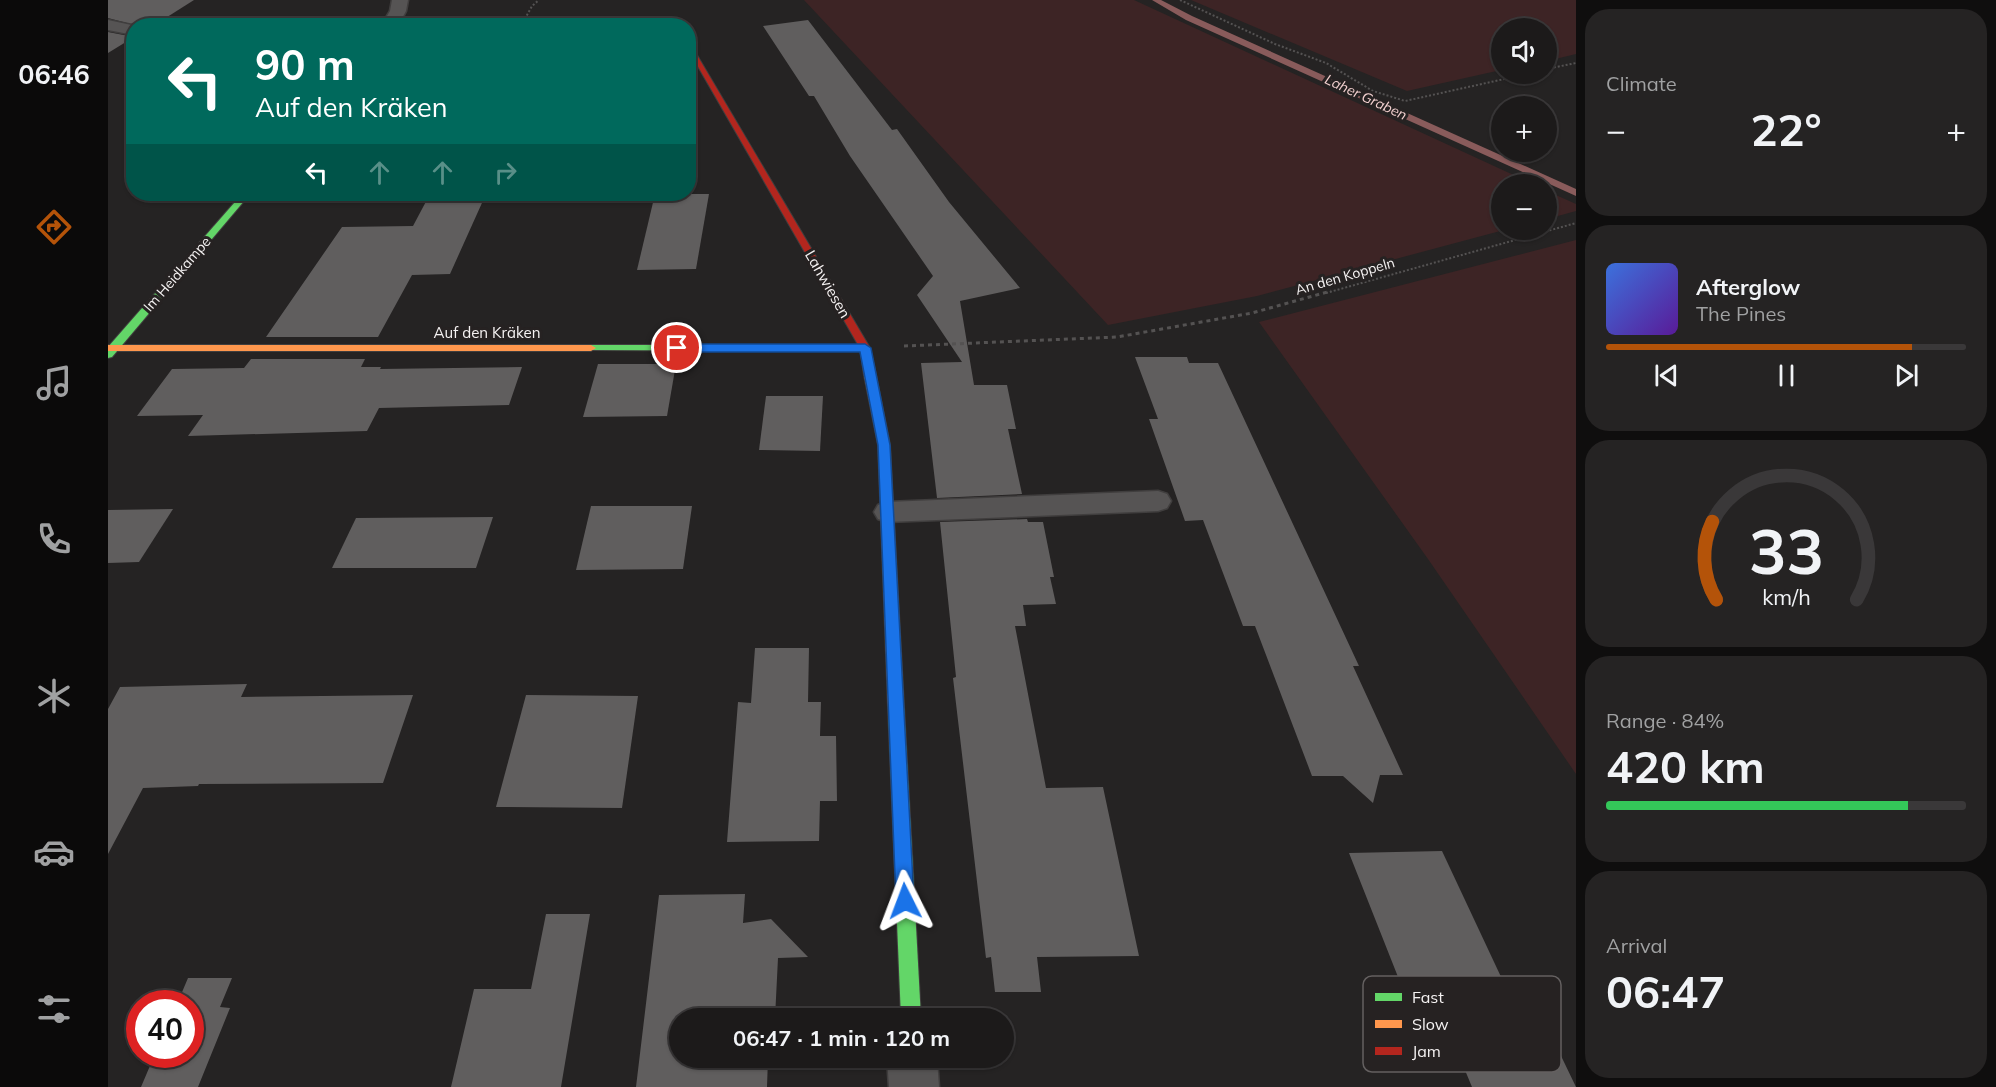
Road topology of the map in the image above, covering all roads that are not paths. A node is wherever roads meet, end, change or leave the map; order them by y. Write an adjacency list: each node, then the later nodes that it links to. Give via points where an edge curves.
1 (400, 0): 2 (street)
2 (394, 18)
3 (108, 25): 4 (street)
4 (126, 28)
5 (696, 56): 7 (street, Lahwiesen)
6 (240, 201): 8 (street, Im Heidkampe)
7 (865, 348): 8 (street, Auf den Kräken); 10 (street, Lahwiesen, via 884,445)
8 (110, 350)
9 (1158, 501): 10 (lane)
10 (887, 512): 11 (street, Lahwiesen)
11 (911, 1008)
12 (913, 1068): 13 (street)
13 (914, 1087)

